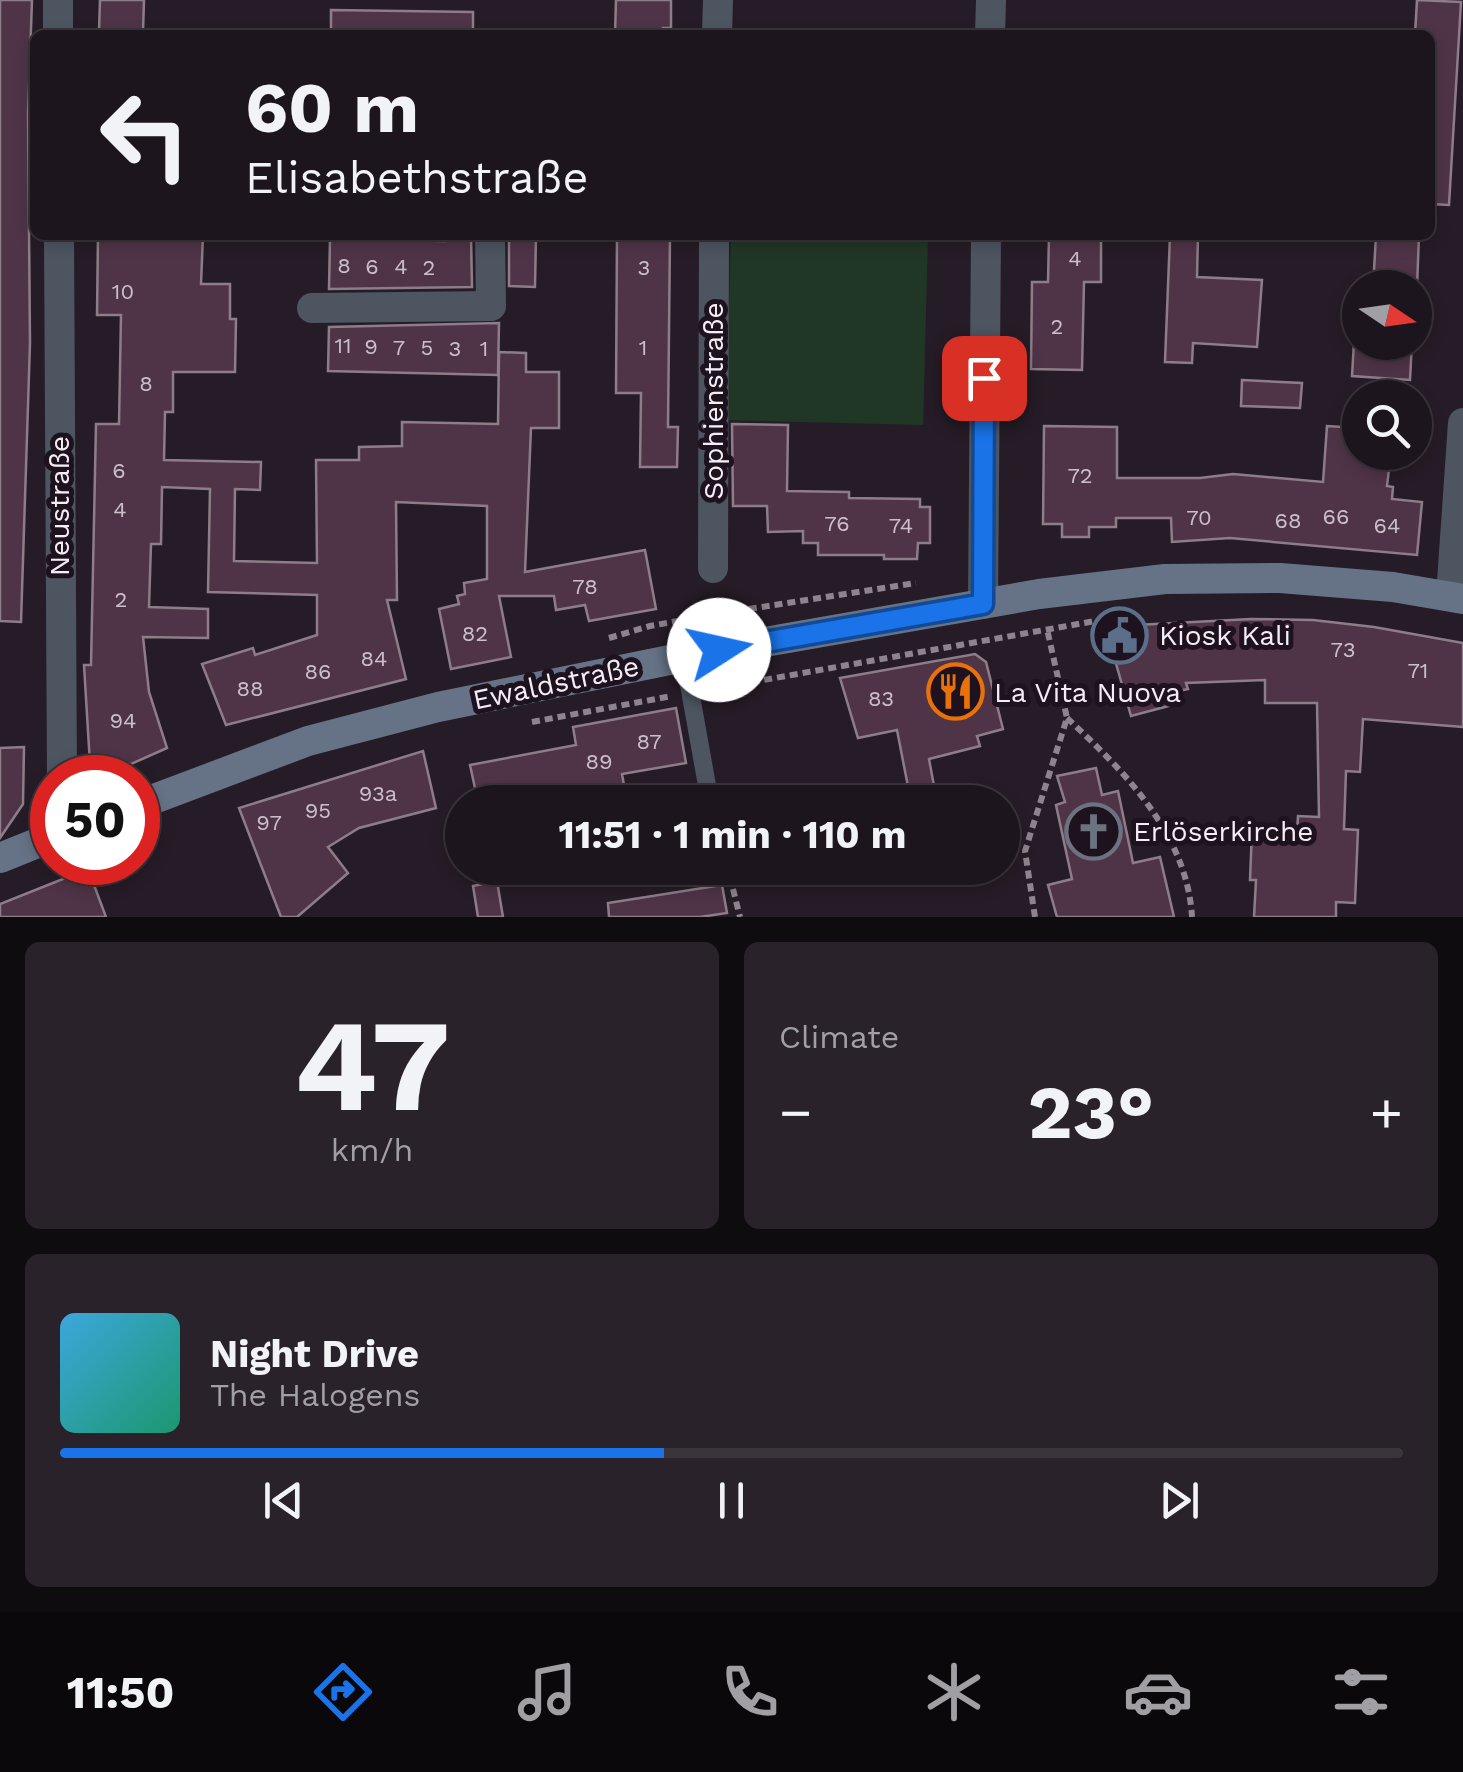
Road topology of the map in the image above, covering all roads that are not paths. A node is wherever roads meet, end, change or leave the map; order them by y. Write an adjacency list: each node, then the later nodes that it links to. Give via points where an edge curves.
1 (58, 0): 4 (street)
2 (718, 0): 5 (street)
3 (991, 0): 6 (street)
4 (58, 30)
5 (717, 30)
6 (990, 30)
7 (59, 240): 17 (street, Neustraße)
8 (490, 240): 11 (street, via 491,306)
9 (714, 240): 13 (street, Sophienstraße)
10 (986, 240): 15 (street)
11 (312, 308)
12 (1463, 423): 14 (street)
13 (713, 568)
14 (1457, 598): 15 (main road, Ewaldstraße, via 1280,578 1164,579)
15 (983, 604): 16 (main road, Ewaldstraße)
16 (684, 657): 18 (lane); 19 (main road, Ewaldstraße, via 308,741)
17 (62, 755)
18 (707, 785)
19 (160, 797)
20 (30, 846): 21 (main road)
21 (0, 858)

